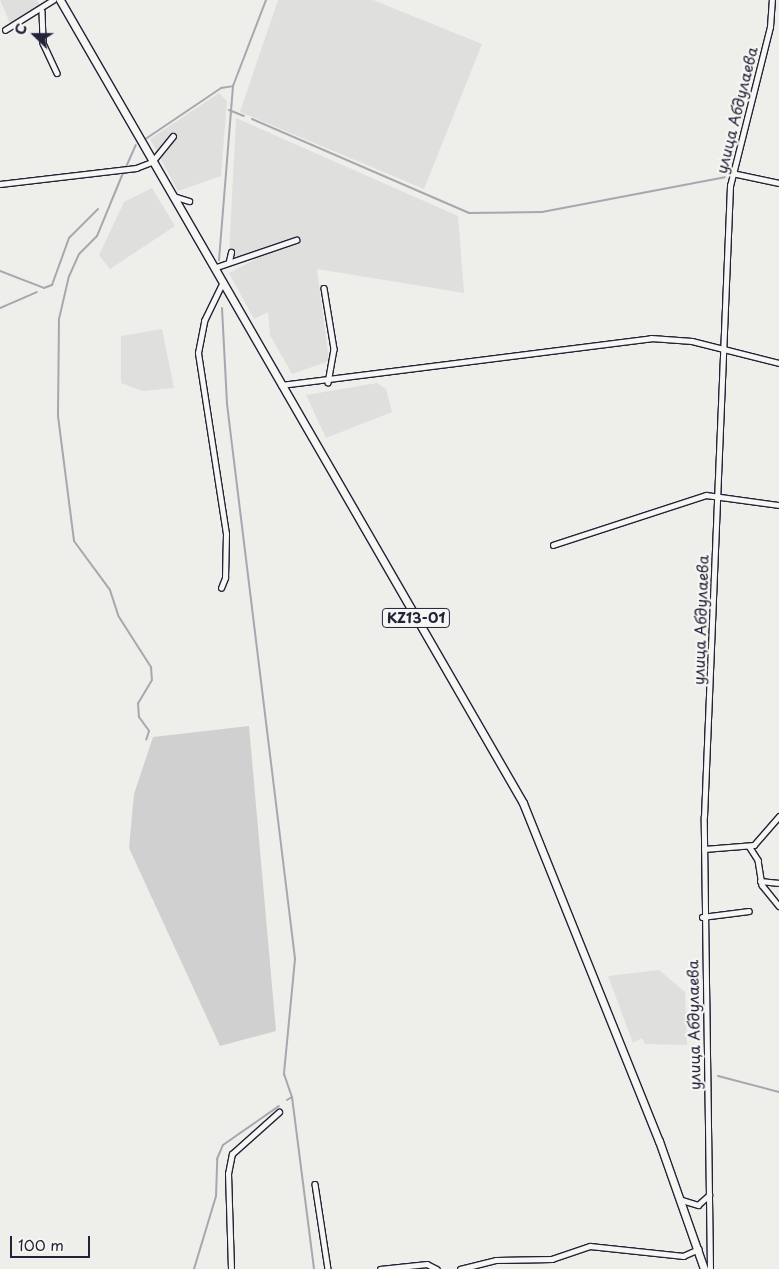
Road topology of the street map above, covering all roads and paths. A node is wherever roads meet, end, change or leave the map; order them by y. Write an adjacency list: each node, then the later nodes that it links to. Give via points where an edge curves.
1 (53, 0): 4 (street)
2 (60, 0): 8 (highway, KZ13-01)
3 (772, 0): 9 (street, улица Абдулаева, via 770,26)
4 (42, 11): 5 (street); 6 (street, via 44,43)
5 (5, 30)
6 (57, 73)
7 (173, 136): 8 (street)
8 (152, 162): 11 (street, via 131,169); 12 (highway, KZ13-01)
9 (732, 173): 10 (street); 20 (street, улица Абдулаева)
10 (779, 183)
11 (0, 184)
12 (172, 195): 13 (street); 17 (highway, KZ13-01)
13 (189, 201)
14 (296, 240): 16 (street)
15 (232, 252): 16 (street)
16 (229, 261): 17 (street)
17 (213, 269): 18 (highway, KZ13-01)
18 (222, 284): 23 (highway, KZ13-01); 27 (street, via 204,321 198,352 226,534 225,578)
19 (324, 288): 22 (street, via 334,349)
20 (724, 347): 21 (street); 22 (street, via 670,339 595,343); 24 (street, улица Абдулаева)
21 (779, 362)
22 (328, 382): 23 (street)
23 (281, 385): 39 (highway, KZ13-01, via 526,810)
24 (717, 495): 25 (street); 26 (street, via 610,522); 30 (street, улица Абдулаева)
25 (779, 505)
26 (553, 545)
27 (221, 588)
28 (779, 816): 29 (street, via 760,841)
29 (750, 846): 30 (street); 31 (street, via 758,860)
30 (704, 849): 35 (street, улица Абдулаева)
31 (760, 881): 32 (street); 33 (street)
32 (779, 883)
33 (779, 906)
34 (749, 911): 35 (street)
35 (702, 917): 38 (street, улица Абдулаева)
36 (279, 1112): 41 (street, via 235,1149 229,1162)
37 (315, 1184): 42 (street)
38 (710, 1194): 39 (street, via 698,1205); 47 (street, улица Абдулаева)
39 (682, 1200): 40 (highway, KZ13-01)
40 (699, 1249): 45 (street, via 683,1256 590,1246 552,1259 496,1260); 46 (highway, KZ13-01)
41 (231, 1269)
42 (328, 1269)
43 (380, 1269): 44 (street, via 427,1264)
44 (437, 1269)
45 (460, 1269)
46 (704, 1269)
47 (710, 1269)

